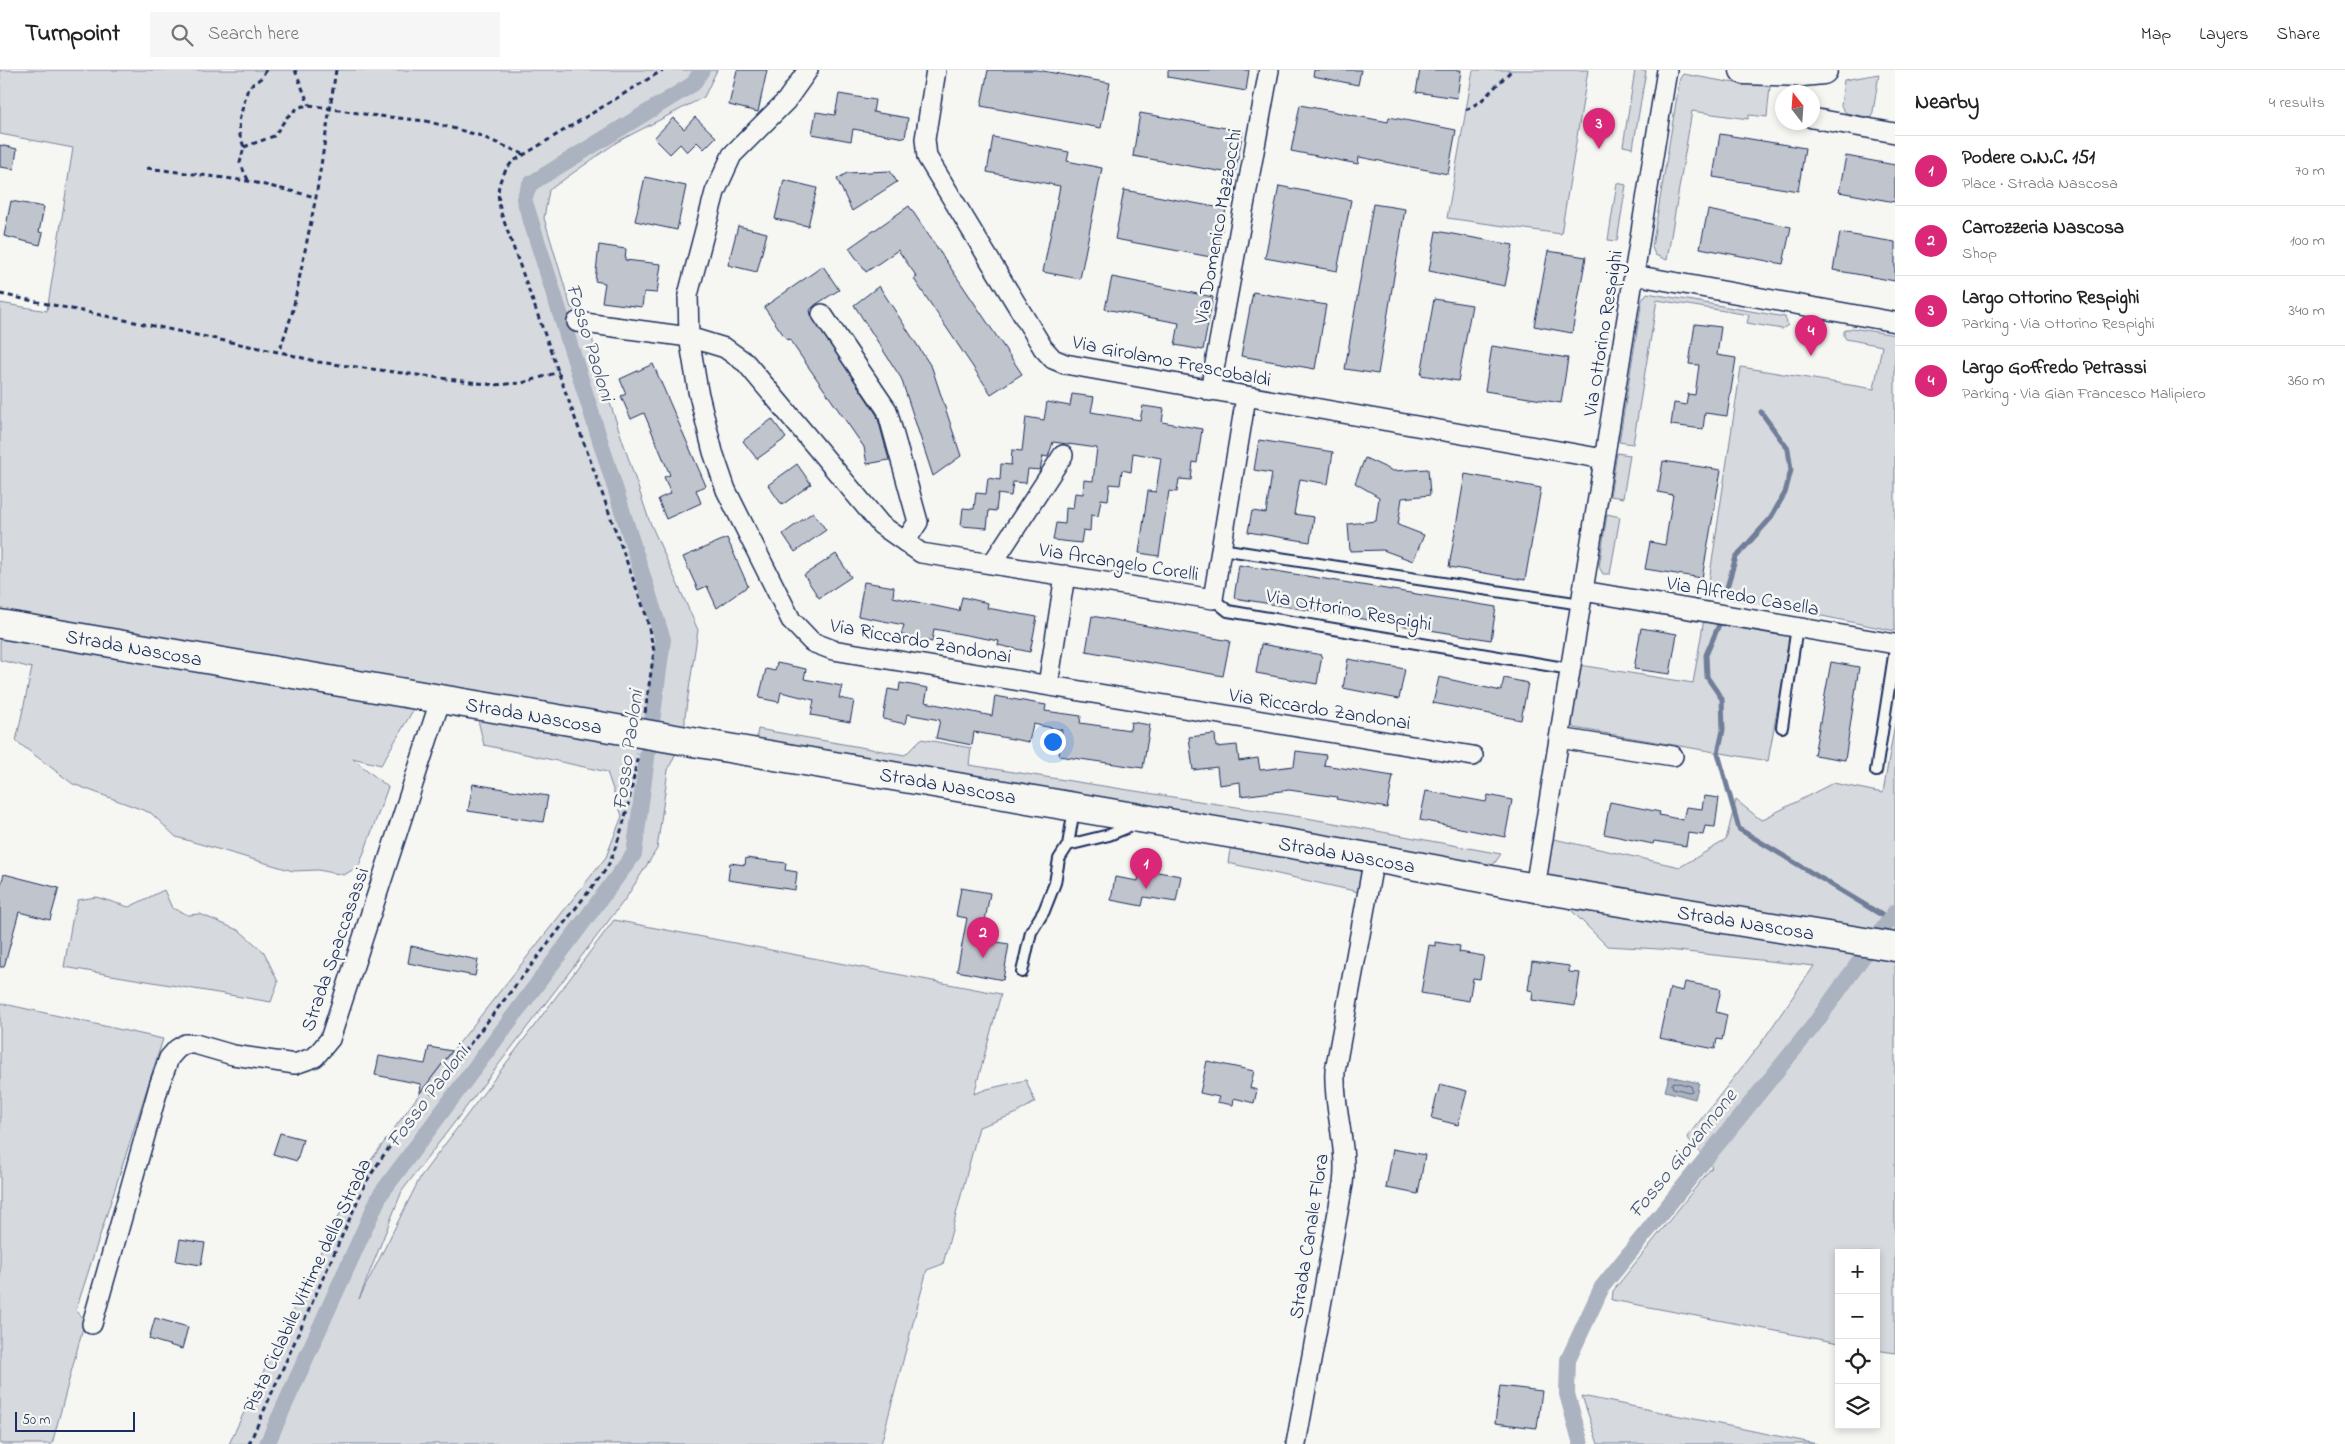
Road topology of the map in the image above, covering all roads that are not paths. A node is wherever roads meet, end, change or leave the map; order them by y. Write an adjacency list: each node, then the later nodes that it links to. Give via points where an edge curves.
1 (808, 70): 13 (street, Via Riccardo Zandonai, via 786,101 732,154 715,192 688,295)
2 (936, 70): 14 (street, Via Girolamo Frescobaldi, via 925,139 927,157 1053,359 1064,364)
3 (1269, 70): 14 (street, Via Domenico Mazzocchi)
4 (1667, 70): 9 (street, Via Ottorino Respighi)
5 (1744, 70): 6 (street)
6 (1824, 70)
7 (1820, 119): 8 (street)
8 (1895, 133)
9 (1634, 275): 12 (street); 17 (street, Via Ottorino Respighi)
10 (822, 314): 18 (street, via 887,410 918,522)
11 (577, 322): 13 (street, Via Arcangelo Corelli)
12 (1895, 322)
13 (689, 337): 18 (street, Via Arcangelo Corelli, via 725,348 746,362 880,526); 29 (street, Via Riccardo Zandonai, via 698,391 726,490 791,620 812,642 833,650)
14 (1210, 390): 15 (street, Via Girolamo Frescobaldi)
15 (1246, 397): 17 (street, Via Girolamo Frescobaldi); 19 (street, Via Arcangelo Corelli)
16 (1063, 455): 20 (street, Via Arcangelo Corelli)
17 (1604, 459): 22 (street, Via Ottorino Respighi)
18 (905, 542): 20 (street, Via Arcangelo Corelli, via 921,553)
19 (1221, 549): 22 (lane, Via Ottorino Respighi); 23 (street, Via Arcangelo Corelli)
20 (992, 564): 21 (street, Via Arcangelo Corelli)
21 (1065, 575): 23 (street, Via Arcangelo Corelli); 29 (street)
22 (1582, 598): 25 (street, Via Alfredo Casella); 28 (street, Via Ottorino Respighi)
23 (1213, 599): 28 (lane, Via Ottorino Respighi, via 1228,611)
24 (0, 624): 30 (street, Strada Nascosa)
25 (1797, 627): 26 (street, Via Alfredo Casella); 31 (lane)
26 (1895, 644)
27 (1895, 649): 35 (lane)
28 (1570, 669): 32 (street, Via Ottorino Respighi)
29 (1048, 685): 33 (street, Via Riccardo Zandonai)
30 (441, 698): 36 (street, Strada Nascosa); 43 (street, Strada Spaccasassi, via 330,1038 315,1057 295,1064 233,1055 195,1044 185,1044 173,1053 159,1086)
31 (1782, 727)
32 (1559, 738): 34 (street); 40 (street, Via Ottorino Respighi)
33 (1474, 756)
34 (1673, 756)
35 (1876, 771)
36 (1075, 807): 37 (street, Strada Nascosa); 38 (lane)
37 (1127, 816): 38 (lane, via 1126,828); 39 (street, Strada Nascosa)
38 (1068, 846): 42 (lane, via 1059,858 1055,883 1044,911 1031,932)
39 (1374, 858): 40 (street, Strada Nascosa); 44 (street, Strada Canale Flora, via 1335,1071 1345,1153 1343,1184)
40 (1535, 888): 41 (street, Strada Nascosa)
41 (1895, 947)
42 (1022, 972)
43 (92, 1324)
44 (1296, 1444)

